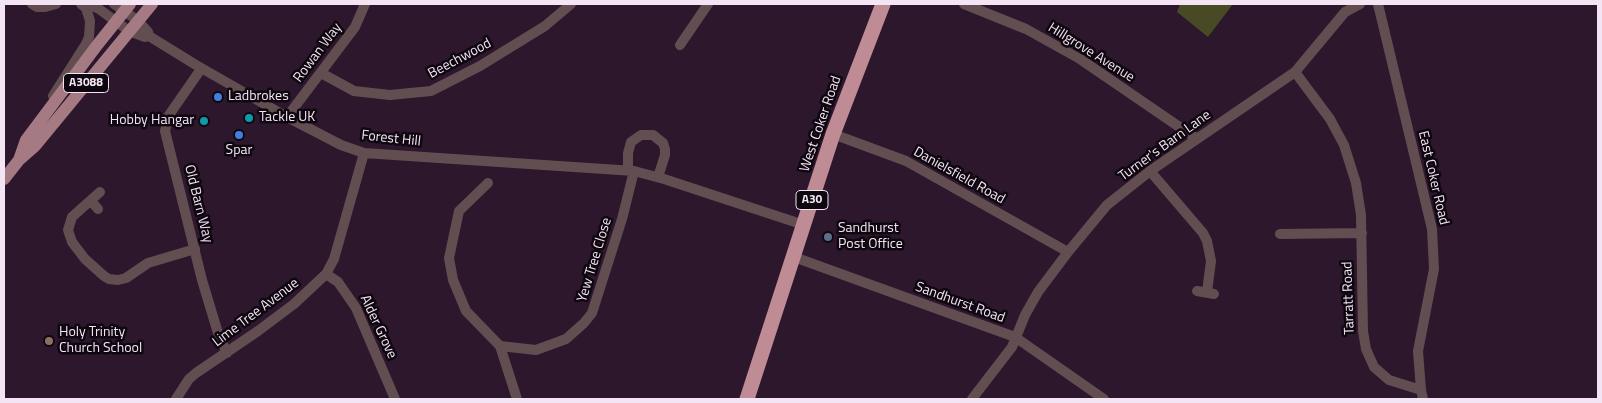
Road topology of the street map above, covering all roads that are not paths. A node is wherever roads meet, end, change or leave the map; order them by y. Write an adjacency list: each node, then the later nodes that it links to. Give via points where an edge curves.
1 (32, 4): 2 (street, via 45,7)
2 (56, 4)
3 (81, 4): 22 (street, via 86,8 90,21 89,37)
4 (87, 4): 15 (street, Forest Hill)
5 (152, 4): 14 (main road, A3088)
6 (365, 4): 21 (street, Rowan Way, via 355,27)
7 (571, 4): 21 (street, Beechwood, via 545,26 480,66 431,90 390,95 354,91)
8 (708, 4): 18 (street)
9 (883, 4): 24 (highway, West Coker Road / A30)
10 (964, 4): 25 (street, Hillgrove Avenue, via 1026,29 1080,59)
11 (1360, 4): 20 (street, Turner's Barn Lane, via 1345,12)
12 (1378, 4): 47 (street, East Coker Road, via 1432,229 1434,269 1418,351)
13 (123, 6): 14 (street, Forest Hill); 15 (main road, A3088)
14 (137, 20): 16 (main road, A3088); 17 (street, Forest Hill)
15 (115, 22): 16 (street, Forest Hill); 22 (main road, A3088)
16 (129, 31): 17 (street, Forest Hill); 27 (main road, A3088, via 35,146)
17 (149, 36): 19 (street, Forest Hill)
18 (680, 45)
19 (201, 68): 23 (street, Forest Hill); 39 (street, Old Barn Way, via 169,115 165,131)
20 (1295, 72): 25 (street, Turner's Barn Lane); 37 (street, Tarratt Road, via 1330,119 1344,145 1356,183)
21 (320, 73): 23 (street, Rowan Way)
22 (45, 112): 27 (main road, A3088, via 26,140)
23 (288, 117): 26 (street, Forest Hill, via 341,145)
24 (833, 134): 36 (highway, West Coker Road / A30); 40 (street, Danielsfield Road, via 906,161)
25 (1197, 139): 29 (street, Turner's Barn Lane)
26 (364, 153): 28 (street, Forest Hill); 42 (street, Lime Tree Avenue, via 337,251)
27 (19, 160): 31 (main road, A3088)
28 (631, 170): 30 (street, Forest Hill); 30 (street, via 628,153 631,142 641,135 653,135 665,149); 45 (street, Yew Tree Close, via 622,219 592,313 566,339 536,350)
29 (1150, 171): 40 (street, Turner's Barn Lane, via 1107,205); 43 (street, via 1208,241 1211,261)
30 (658, 177): 36 (street, Forest Hill)
31 (4, 179)
32 (488, 183): 45 (street, via 459,211 449,258 453,280 466,311)
33 (100, 192): 34 (street)
34 (90, 200): 35 (street); 39 (street, via 72,217 68,230 72,242 85,259 109,279 126,278 148,263)
35 (98, 209)
36 (804, 225): 41 (highway, West Coker Road / A30)
37 (1362, 233): 38 (street); 47 (street, Tarratt Road, via 1366,349 1374,367 1389,380)
38 (1280, 234)
39 (195, 249): 46 (street, Old Barn Way, via 218,333)
40 (1068, 252): 44 (street, Turner's Barn Lane, via 1038,292)
41 (794, 257): 44 (street, Sandhurst Road); 51 (highway, West Coker Road / A30)
42 (326, 274): 46 (street, Lime Tree Avenue, via 294,304); 49 (street, Alder Grove, via 338,282 356,308)
43 (1206, 292)
44 (1015, 338): 52 (street, Turner's Barn Lane, via 1012,347); 53 (street, Sandhurst Road)
45 (500, 346): 50 (street)
46 (227, 353): 48 (street, Lime Tree Avenue, via 189,379)
47 (1422, 395)
48 (177, 399)
49 (395, 399)
50 (517, 399)
51 (747, 399)
52 (972, 399)
53 (1104, 399)

